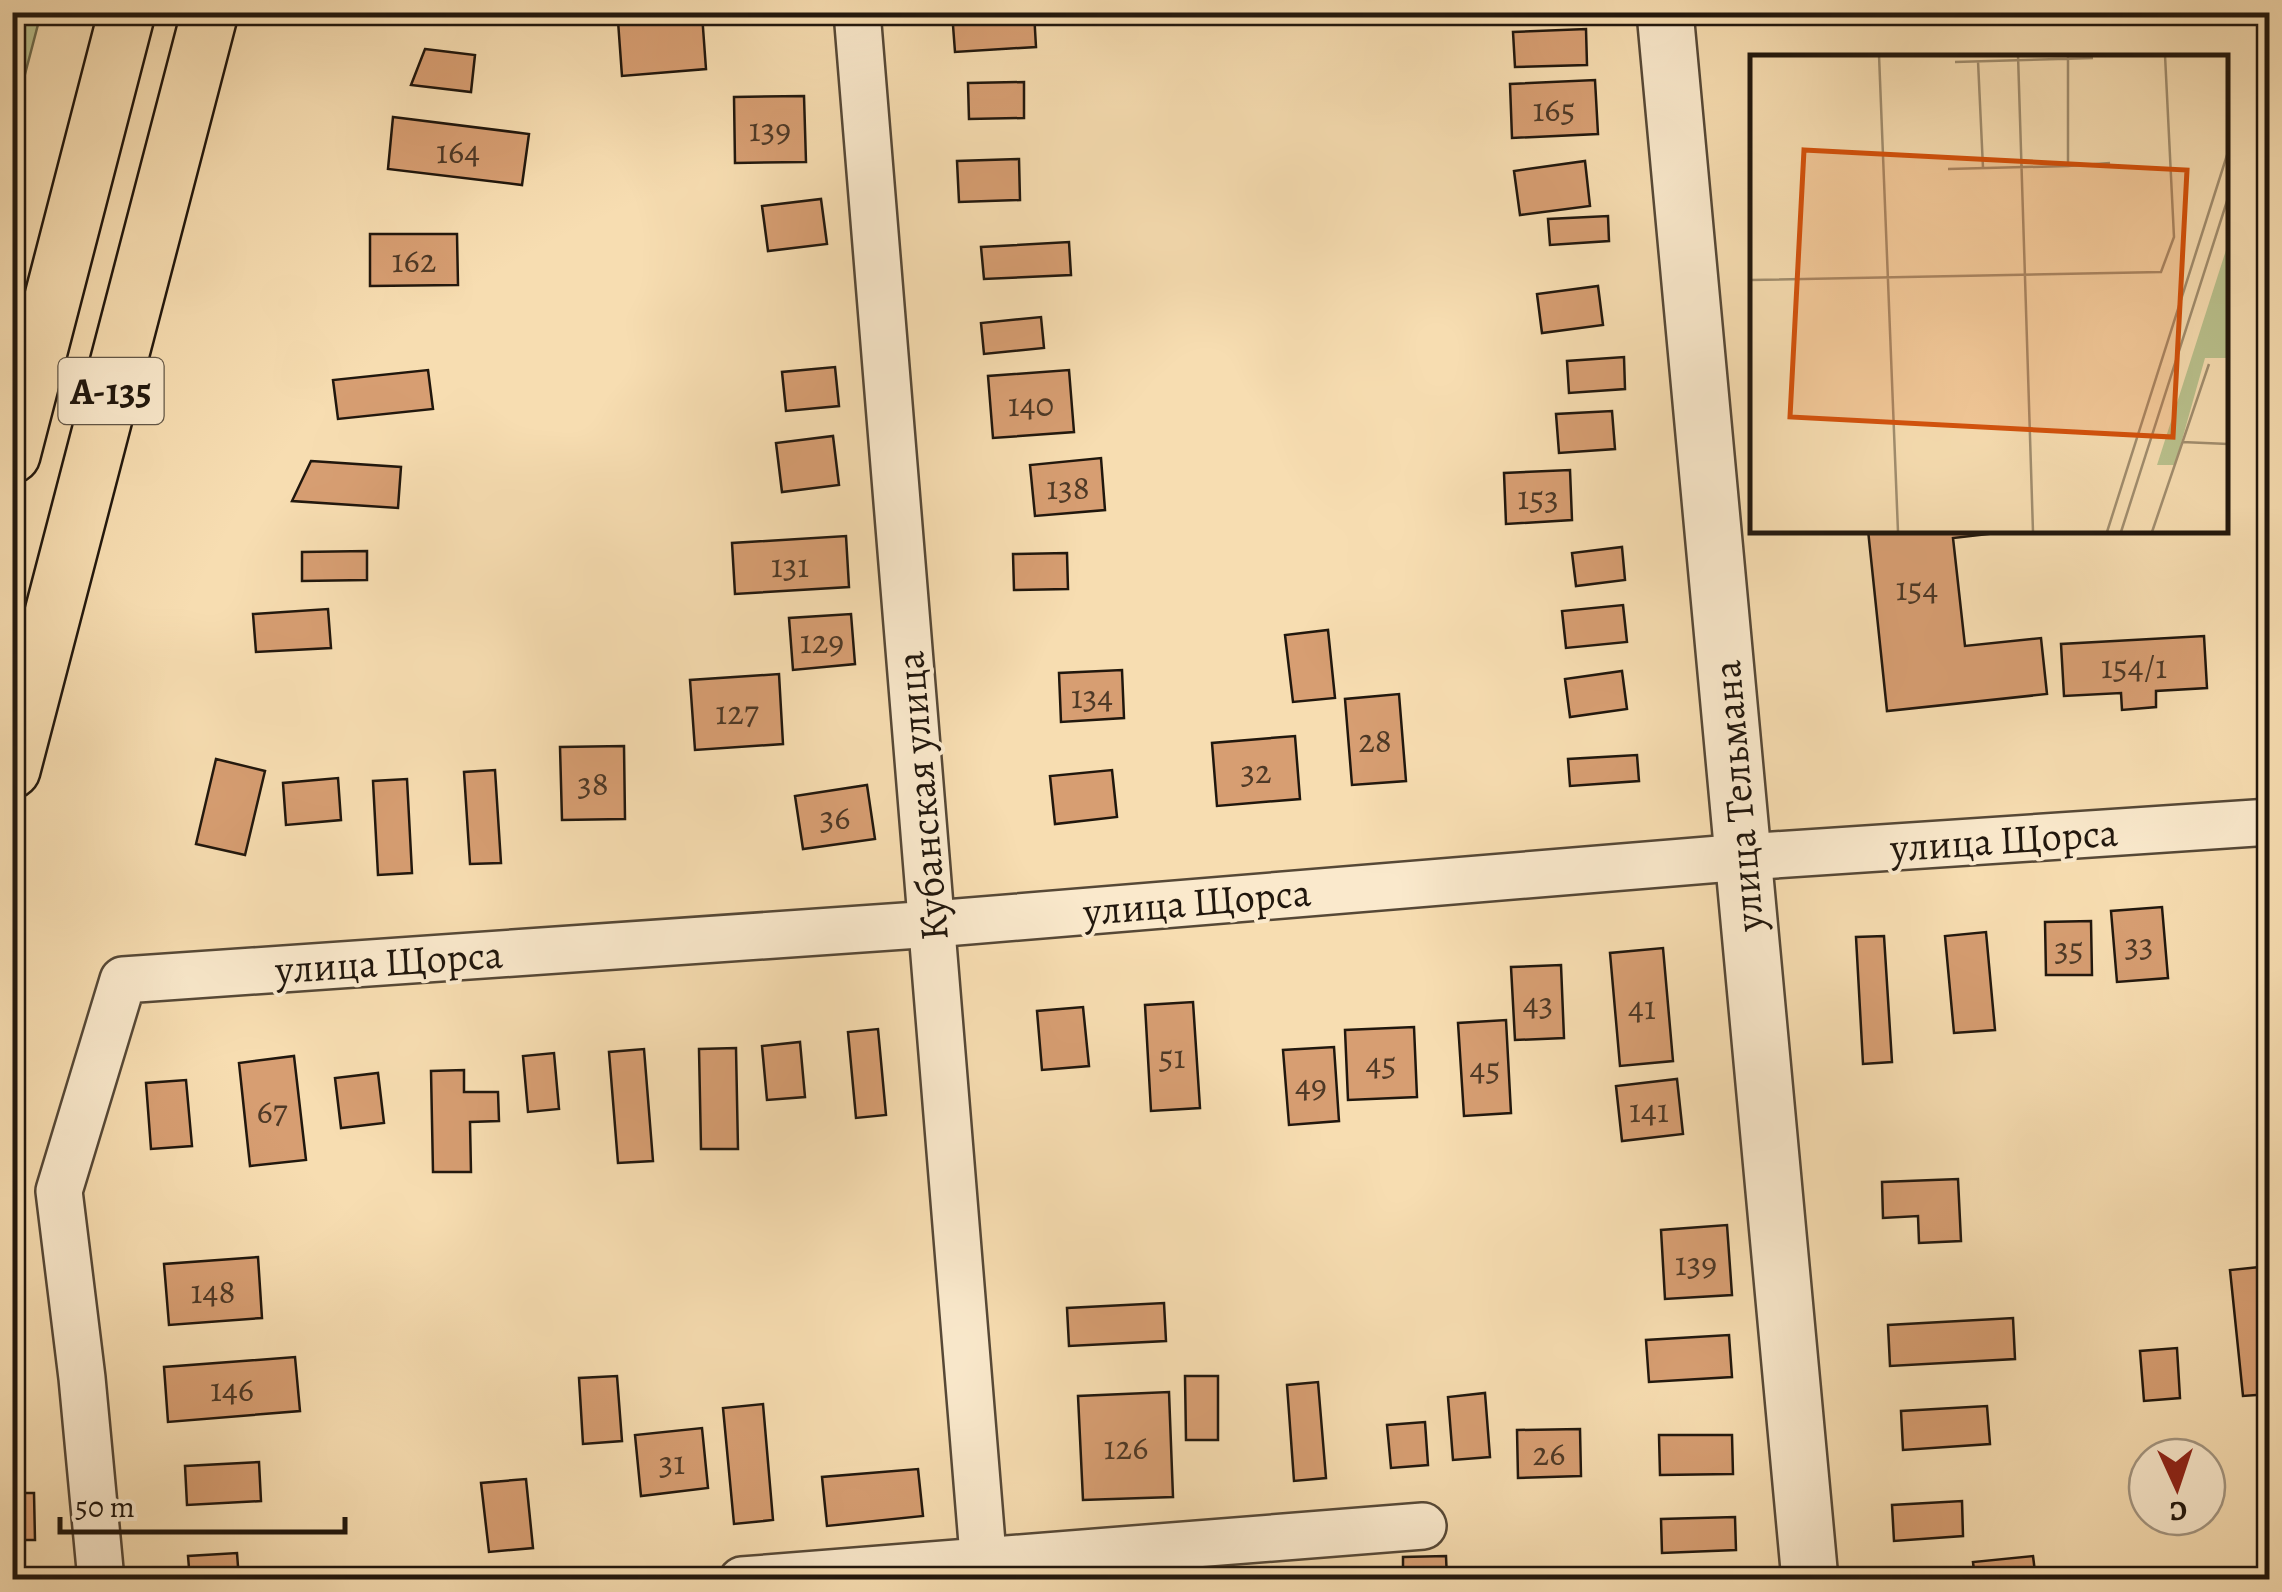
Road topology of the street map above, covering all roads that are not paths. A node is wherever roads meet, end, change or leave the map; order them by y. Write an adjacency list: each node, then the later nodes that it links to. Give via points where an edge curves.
1 (128, 12): 5 (highway, А-135)
2 (210, 12): 6 (highway, А-135)
3 (857, 12): 9 (street, Кубанская улица)
4 (1666, 12): 8 (street, улица Тельмана)
5 (12, 454)
6 (12, 770)
7 (2270, 822): 8 (street, улица Щорса)
8 (1744, 857): 9 (street, улица Щорса); 15 (street, улица Тельмана)
9 (933, 924): 12 (street, Кубанская улица); 13 (street, улица Щорса, via 123,980 59,1191)
10 (1423, 1526): 11 (street)
11 (1214, 1561): 12 (street)
12 (984, 1570): 14 (street)
13 (101, 1580)
14 (742, 1580)
15 (1810, 1580)

